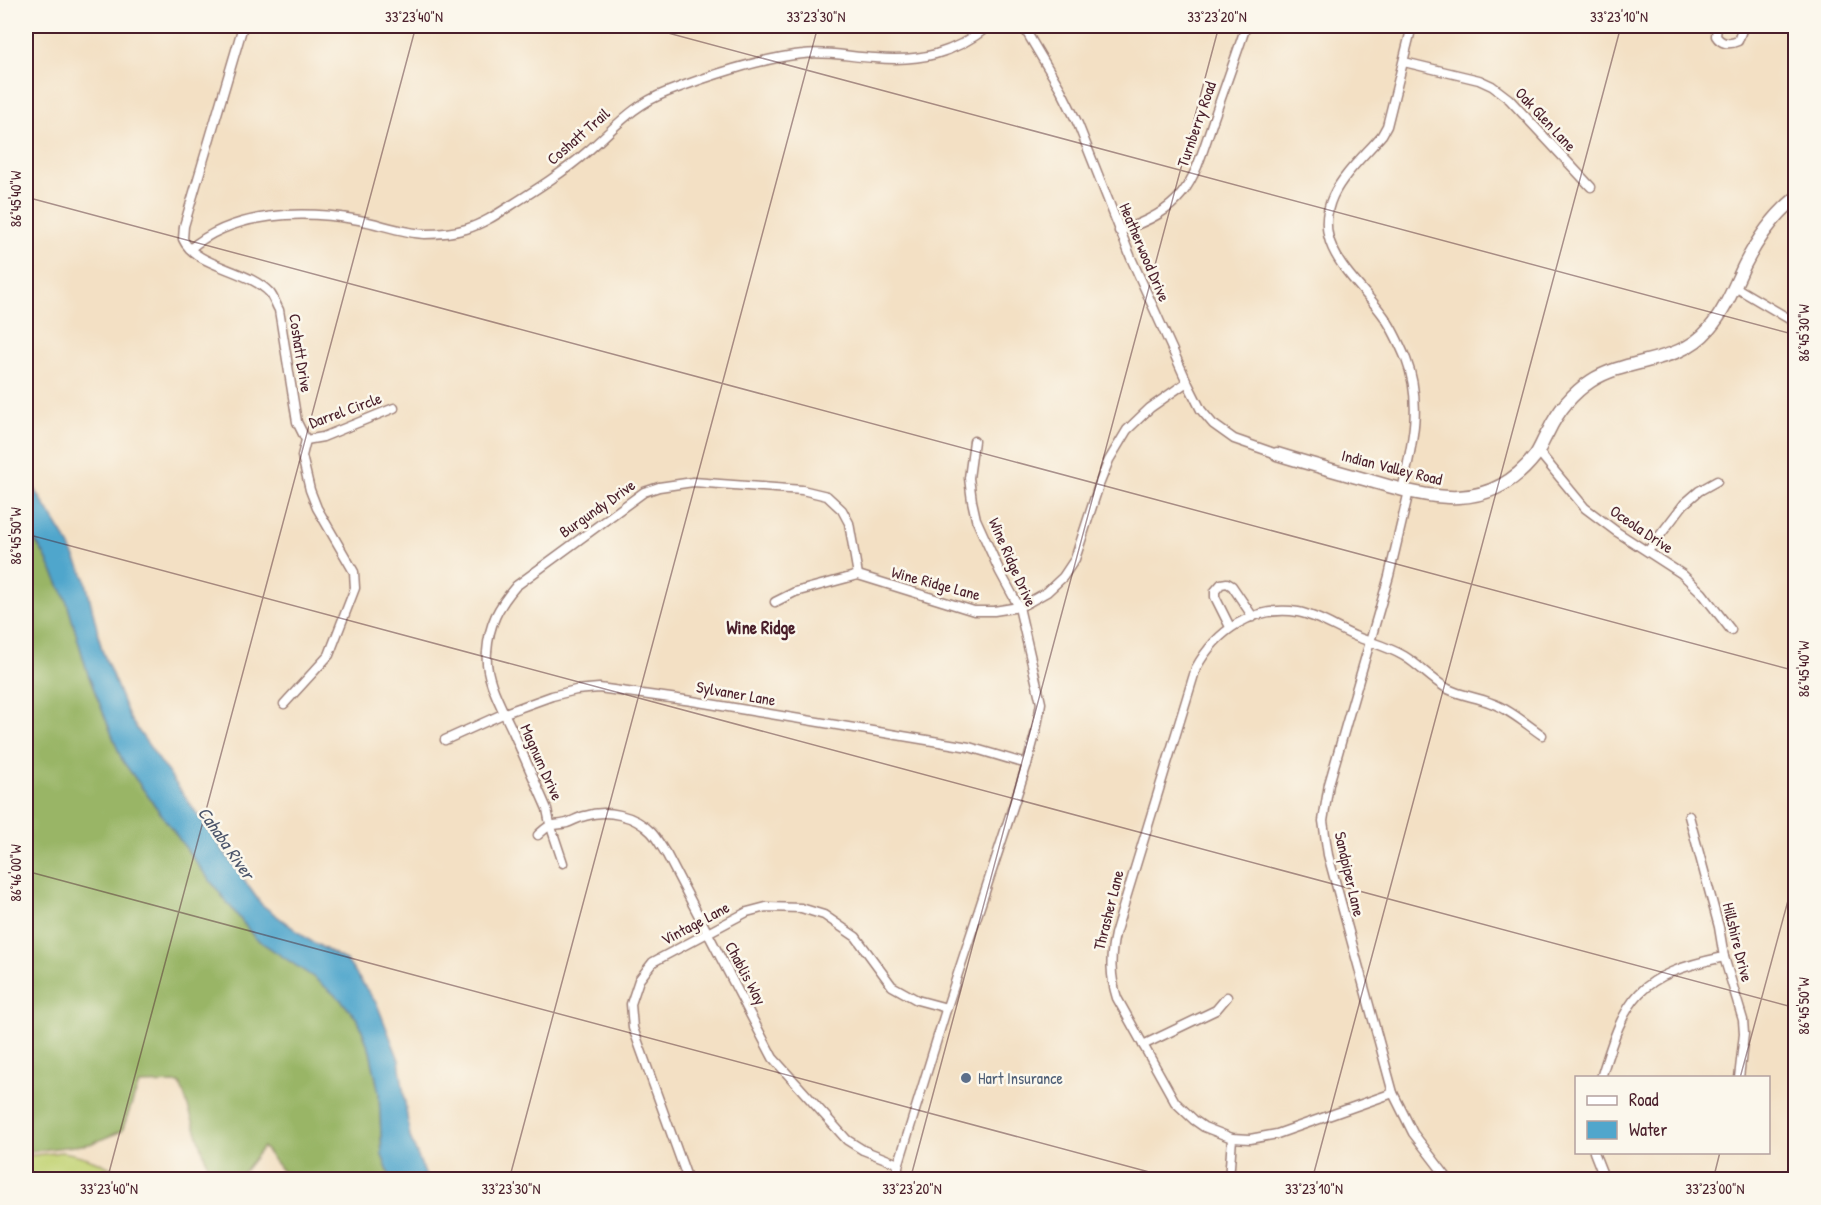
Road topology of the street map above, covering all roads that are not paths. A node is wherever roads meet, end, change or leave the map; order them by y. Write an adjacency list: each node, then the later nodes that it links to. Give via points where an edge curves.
1 (243, 26): 12 (street, via 184,226 183,239)
2 (989, 26): 12 (street, Coshatt Trail, via 963,44 914,59 801,54 756,63 658,95 628,112 552,179 496,215 464,230 424,234 345,218 273,216 218,230)
3 (1023, 26): 11 (street, Heatherwood Drive, via 1078,124)
4 (1246, 26): 11 (street, Turnberry Road, via 1191,183 1155,217)
5 (1412, 26): 8 (street, Sandpiper Lane)
6 (1716, 26): 7 (street, via 1716,36 1728,44 1738,41)
7 (1741, 26)
8 (1404, 62): 9 (street, Oak Glen Lane, via 1492,86 1509,99); 22 (street, Sandpiper Lane, via 1382,135 1338,186 1328,223 1335,256 1386,319 1407,361 1415,422)
9 (1591, 187)
10 (1796, 198): 13 (street, Indian Valley Road, via 1761,235)
11 (1119, 231): 15 (street, Heatherwood Drive)
12 (190, 249): 17 (street, Coshatt Drive, via 255,281 271,294 279,310 297,422)
13 (1735, 288): 14 (street); 19 (street, Indian Valley Road, via 1716,321 1696,342 1676,353 1605,373 1577,392 1558,414)
14 (1796, 323)
15 (1186, 382): 20 (street, Heatherwood Drive, via 1213,424 1234,438); 26 (street, Wine Ridge Lane, via 1127,430 1109,460 1075,559 1047,592)
16 (394, 408): 17 (street, Darrel Circle)
17 (306, 440): 31 (street, Coshatt Drive, via 302,456 310,490 354,572 355,588 329,655)
18 (974, 441): 26 (street, Wine Ridge Drive, via 969,478 976,519)
19 (1538, 450): 22 (street, Indian Valley Road, via 1506,483 1479,494 1445,498); 23 (street, Oceola Drive, via 1585,508)
20 (1277, 454): 22 (street, Indian Valley Road)
21 (1717, 481): 23 (street, via 1684,504)
22 (1406, 490): 30 (street, Sandpiper Lane, via 1400,534)
23 (1648, 551): 29 (street, Oceola Drive, via 1692,583)
24 (858, 575): 25 (street, via 795,592); 26 (street, Wine Ridge Lane, via 974,611); 32 (street, Burgundy Drive, via 849,523 842,510 826,496 802,490 693,482 644,492 516,586 500,605 487,652 492,685)
25 (775, 602)
26 (1019, 607): 35 (street, Wine Ridge Drive, via 1041,703)
27 (1253, 617): 28 (street, Thrasher Lane); 28 (street, via 1232,586 1221,584 1215,597); 30 (street, Thrasher Lane, via 1299,612)
28 (1230, 627): 44 (street, Thrasher Lane, via 1202,657 1191,680 1115,934 1113,984)
29 (1731, 630)
30 (1371, 641): 33 (street, Thrasher Lane, via 1403,655 1447,688 1500,707); 47 (street, Sandpiper Lane, via 1329,784 1324,835)
31 (284, 704)
32 (504, 713): 34 (street, Sylvaner Lane); 35 (street, Sylvaner Lane, via 552,696 599,688 969,747); 37 (street, Magnum Drive)
33 (1542, 735)
34 (445, 740)
35 (1027, 764): 43 (street, Wine Ridge Drive)
36 (1689, 816): 41 (street, Hillshire Drive)
37 (550, 824): 38 (street); 39 (street, Magnum Drive); 40 (street, Chablis Way, via 612,813 632,819 651,832)
38 (538, 835)
39 (563, 863)
40 (708, 933): 43 (street, Vintage Lane, via 747,912 766,907 801,908 824,915 856,937 892,986); 50 (street, Chablis Way, via 773,1058 847,1140); 51 (street, Vintage Lane, via 653,962 639,980 632,1004 633,1028)
41 (1724, 957): 45 (street, via 1683,966 1645,987 1620,1020); 46 (street, Hillshire Drive, via 1743,1020)
42 (1227, 997): 44 (street, via 1204,1017)
43 (946, 1010): 50 (street, Wine Ridge Drive)
44 (1143, 1044): 48 (street, Thrasher Lane, via 1183,1111 1204,1127)
45 (1601, 1076)
46 (1739, 1076)
47 (1393, 1093): 48 (street, Thrasher Lane, via 1277,1134); 54 (street, Sandpiper Lane, via 1413,1133)
48 (1232, 1138): 53 (street)
49 (1595, 1154): 55 (street)
50 (898, 1166): 52 (street)
51 (688, 1179)
52 (898, 1179)
53 (1229, 1179)
54 (1449, 1179)
55 (1605, 1179)

